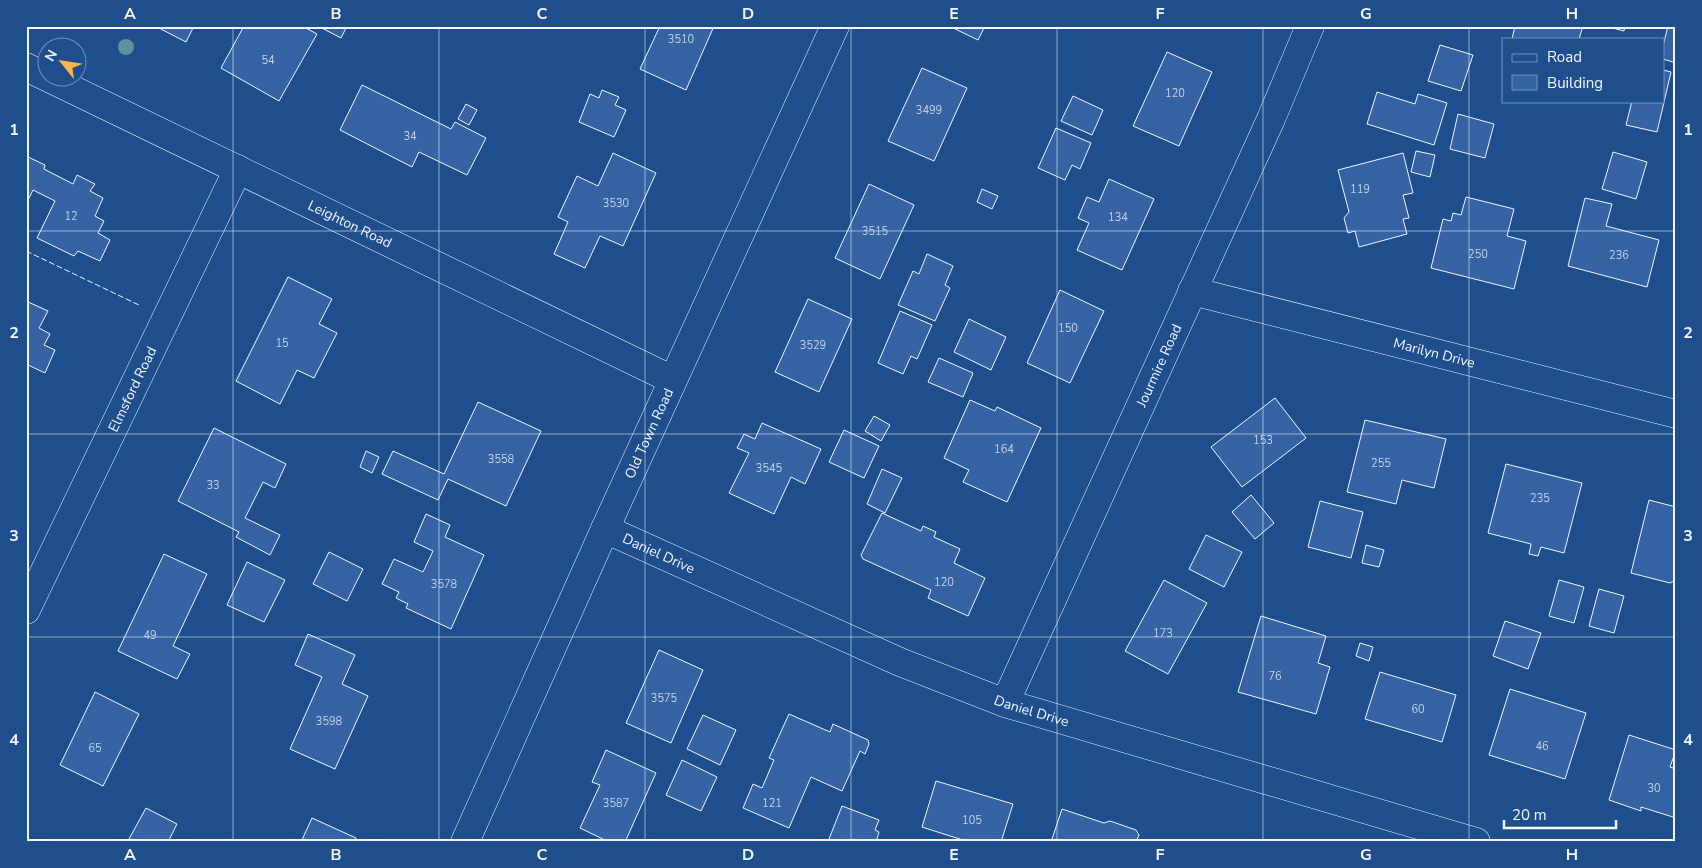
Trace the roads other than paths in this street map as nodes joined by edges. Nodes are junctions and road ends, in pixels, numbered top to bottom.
1 (835, 26) edge
2 (1310, 26) edge
3 (26, 67) edge
4 (238, 169) junction
5 (1192, 291) junction
6 (673, 380) junction
7 (1676, 414) edge
8 (605, 529) junction
9 (26, 610) edge
10 (1005, 703) junction
11 (464, 842) edge
12 (1476, 842) edge

1 - 6 street, Old Town Road
2 - 5 street, Jourmire Road
3 - 4 street, Leighton Road
4 - 6 street, Leighton Road
4 - 9 street, Elmsford Road
5 - 7 street, Marilyn Drive
5 - 10 street, Jourmire Road
6 - 8 street, Old Town Road
8 - 10 street, Daniel Drive
8 - 11 street, Old Town Road
10 - 12 street, Daniel Drive

